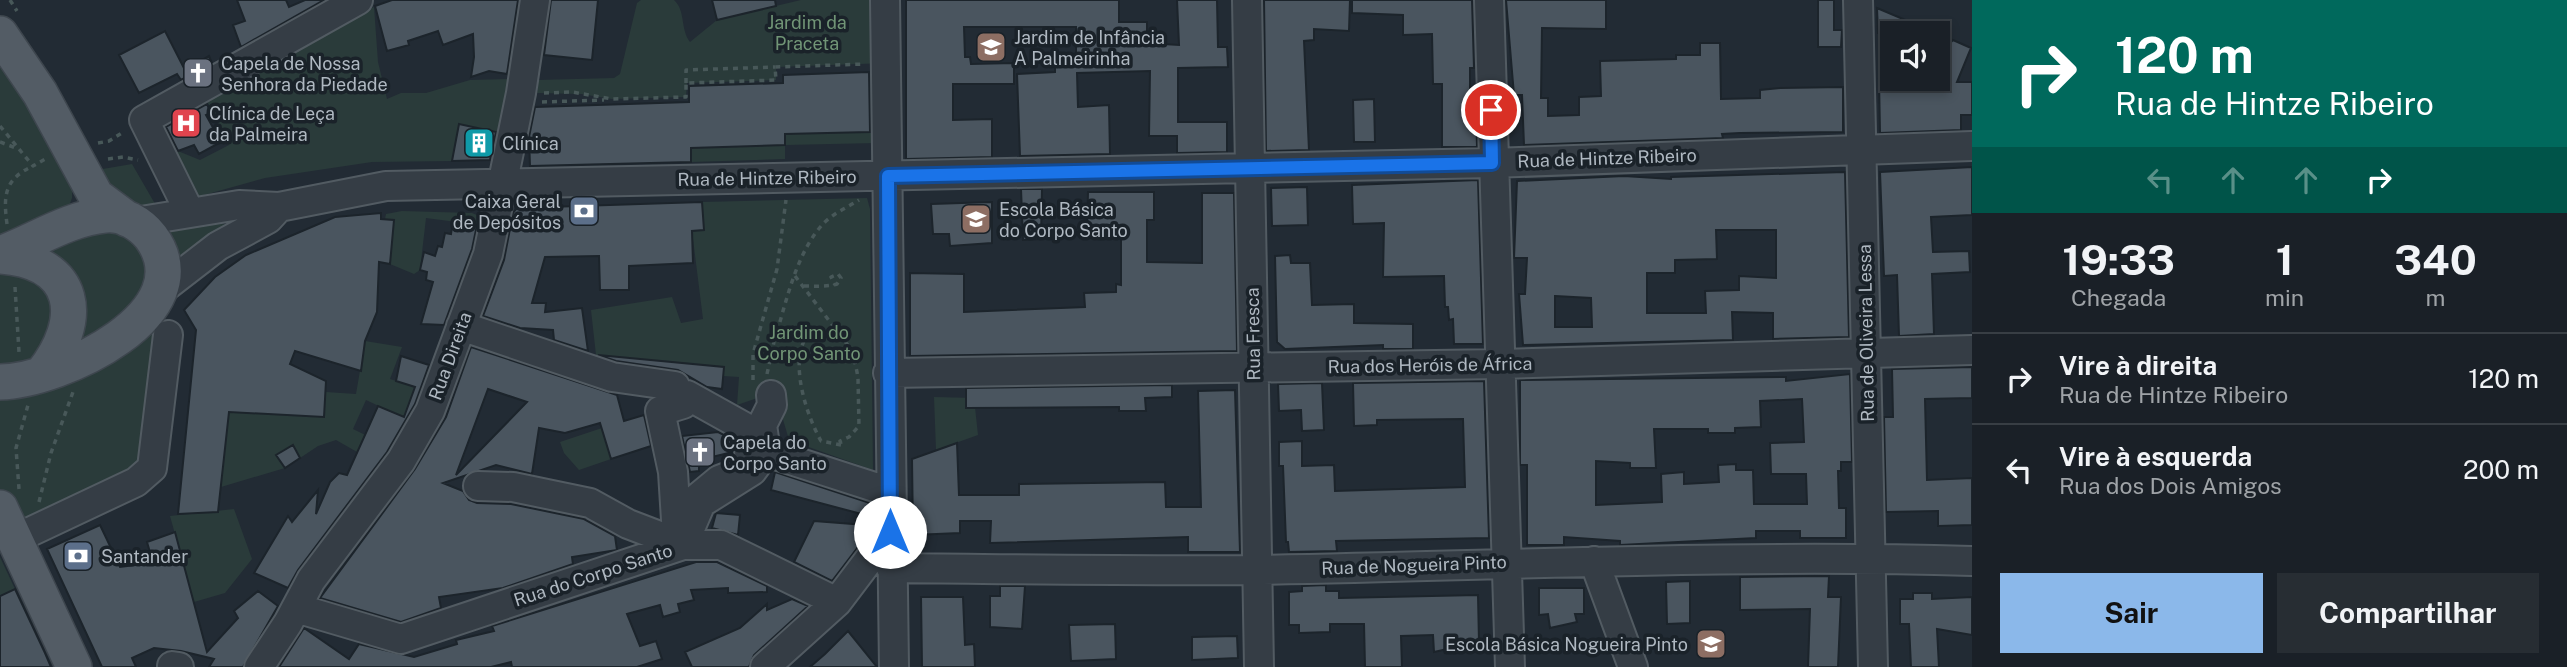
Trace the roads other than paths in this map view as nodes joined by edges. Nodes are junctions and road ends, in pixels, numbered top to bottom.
1 (536, 0) edge
2 (885, 0) edge
3 (1247, 0) edge
4 (1489, 0) edge
5 (1858, 0) edge
6 (350, 2) edge
7 (0, 34) edge
8 (1972, 146) edge
9 (1863, 148) junction
10 (77, 156) junction
11 (1492, 163) junction
12 (1251, 167) junction
13 (888, 176) junction
14 (504, 182) junction
15 (279, 207) junction
16 (191, 213) junction
17 (131, 221) junction
18 (38, 239) junction
19 (0, 255) edge
20 (161, 290) junction
21 (461, 326) junction
22 (168, 335) dead end
23 (1972, 350) edge
24 (1866, 353) junction
25 (1501, 363) junction
26 (1254, 369) junction
27 (888, 373) junction
28 (16, 383) edge
29 (675, 386) dead end
30 (762, 393) road end
31 (660, 411) joint
32 (766, 452) junction
33 (478, 486) dead end
34 (890, 492) junction
35 (0, 508) edge
36 (890, 532) junction
37 (28, 533) junction
38 (683, 545) junction
39 (1872, 558) junction
40 (1508, 561) junction
41 (1594, 561) junction
42 (1972, 561) edge
43 (891, 568) junction
44 (1256, 570) junction
45 (837, 602) junction
46 (296, 608) junction
47 (74, 667) edge
48 (259, 667) edge
49 (765, 667) edge
50 (894, 667) edge
51 (1259, 667) edge
52 (1510, 667) edge
53 (1633, 667) edge
54 (1873, 667) edge

1 - 14 street, Rua Direita
2 - 13 street
3 - 12 street, Rua Fresca
4 - 11 street
5 - 9 street, Rua de Oliveira Lessa
6 - 16 street
7 - 10 main road
8 - 9 street, Rua de Hintze Ribeiro
9 - 11 street, Rua de Hintze Ribeiro
9 - 24 street, Rua de Oliveira Lessa
10 - 17 main road
10 - 18 main road
11 - 12 street, Rua de Hintze Ribeiro
11 - 25 street
12 - 13 street, Rua de Hintze Ribeiro
12 - 26 street, Rua Fresca
13 - 14 street, Rua de Hintze Ribeiro
13 - 27 street
14 - 15 street, Rua de Hintze Ribeiro
14 - 21 street, Rua Direita
15 - 16 street, Rua de Hintze Ribeiro
15 - 20 street, Rua de Hintze Ribeiro
16 - 17 street, Rua de Hintze Ribeiro
17 - 18 main road
17 - 20 main road
18 - 19 main road
19 - 28 main road
20 - 28 main road
21 - 29 street
21 - 46 street, Rua Direita
22 - 37 street
23 - 24 street, Rua dos Heróis de África
24 - 25 street, Rua dos Heróis de África
24 - 39 street, Rua de Oliveira Lessa
25 - 26 street, Rua dos Heróis de África
25 - 40 street
26 - 27 street, Rua dos Heróis de África
26 - 44 street, Rua Fresca
27 - 34 street
30 - 32 street
31 - 31 street
32 - 34 street
32 - 38 street, Rua do Corpo Santo
33 - 38 street
34 - 36 street
35 - 37 main road
36 - 43 street
36 - 45 street
37 - 47 main road
38 - 45 street
38 - 46 street, Rua do Corpo Santo
39 - 41 street, Rua de Nogueira Pinto
39 - 42 street, Rua de Nogueira Pinto
39 - 54 street, Rua de Oliveira Lessa
40 - 41 street, Rua de Nogueira Pinto
40 - 44 street, Rua de Nogueira Pinto
40 - 52 street
41 - 53 street
43 - 44 street, Rua de Nogueira Pinto
43 - 50 street
44 - 51 street, Rua Fresca
45 - 49 street
46 - 48 street, Rua Direita

